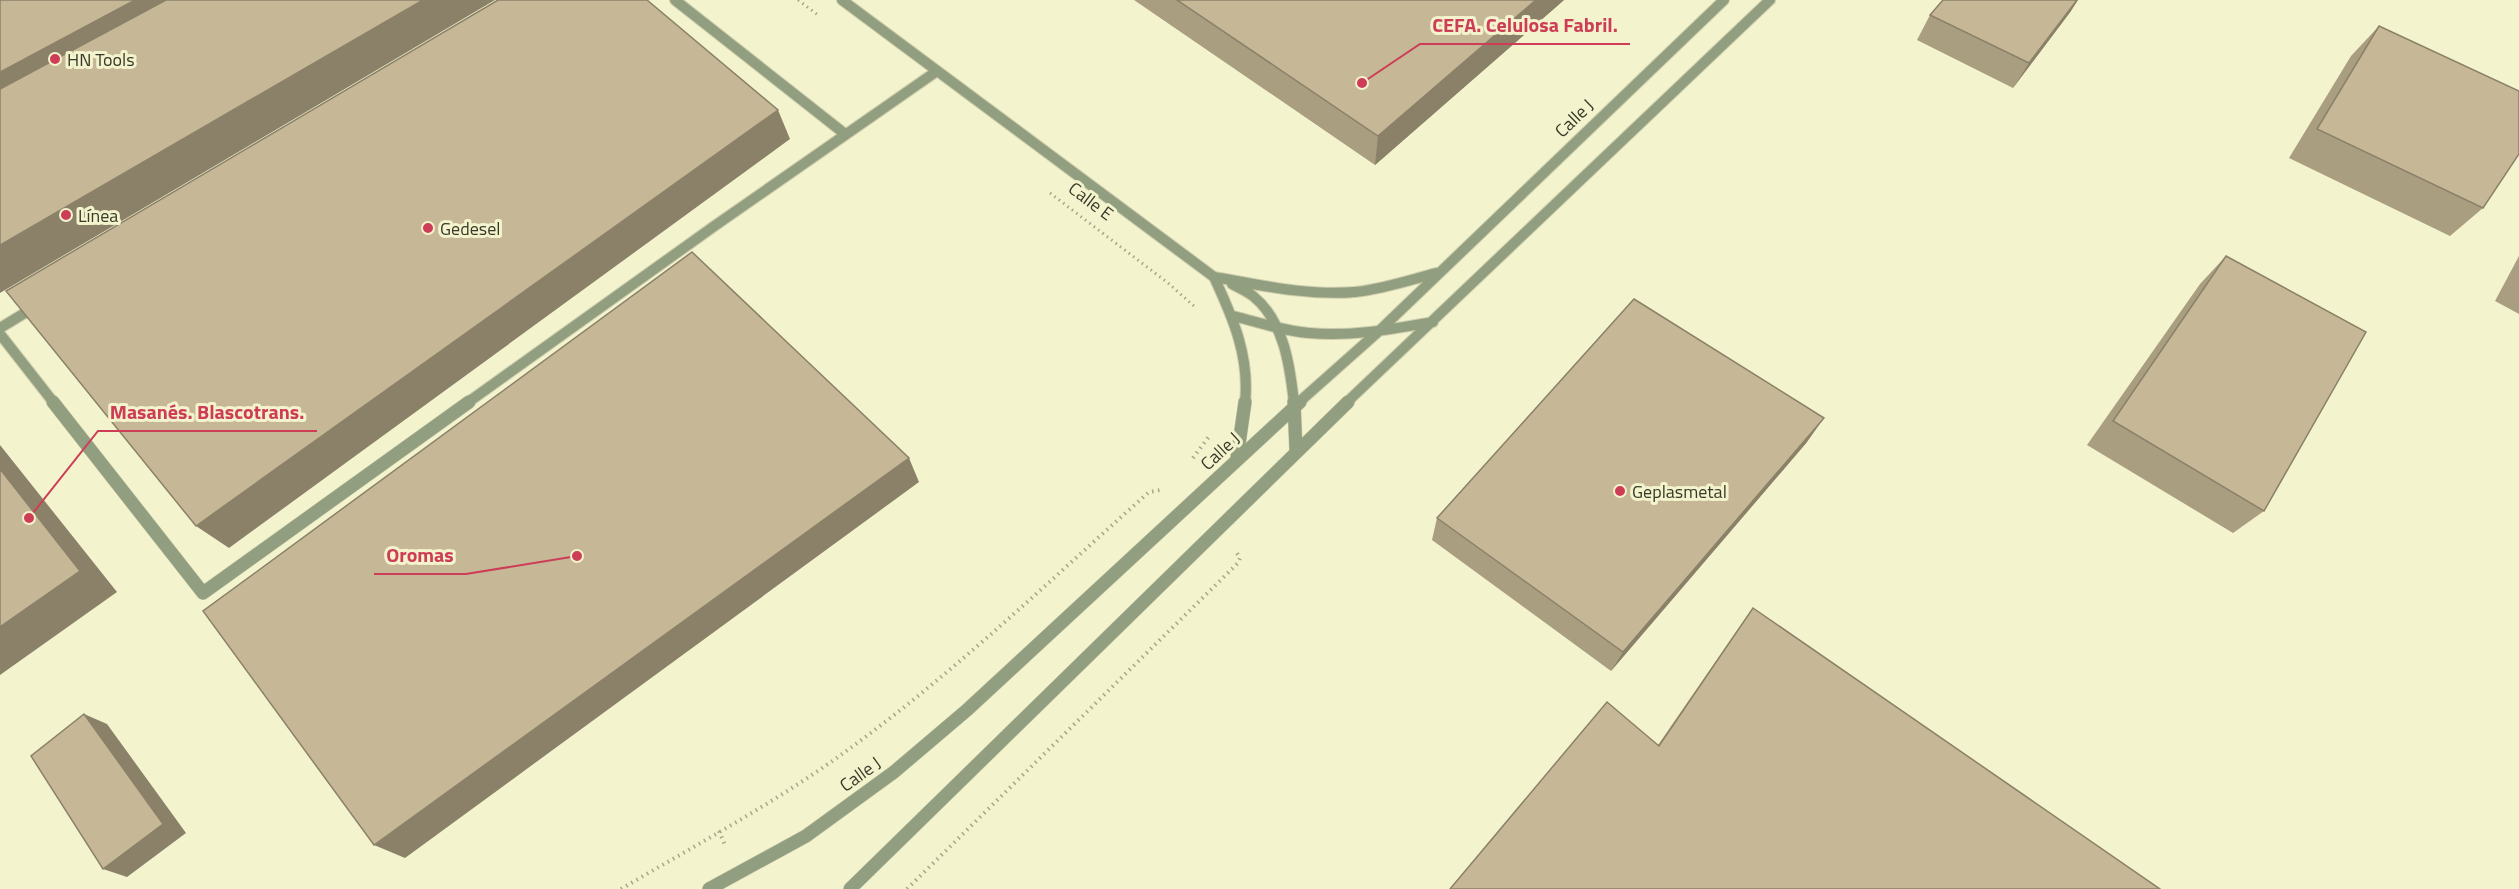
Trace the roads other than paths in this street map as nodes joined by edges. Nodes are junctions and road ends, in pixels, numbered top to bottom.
1 (675, 0) edge
2 (842, 0) edge
3 (1724, 0) edge
4 (1770, 0) edge
5 (937, 71) junction
6 (845, 134) junction
7 (1438, 272) junction
8 (1214, 278) junction
9 (51, 297) edge
10 (1233, 316) junction
11 (1433, 322) junction
12 (1276, 327) junction
13 (0, 328) edge
14 (1379, 331) junction
15 (0, 334) edge
16 (1294, 408) junction
17 (1296, 451) junction
18 (1237, 458) junction
19 (709, 889) edge
20 (850, 889) edge

1 - 6 street
2 - 5 street, Calle E
3 - 7 street, Calle J
4 - 11 street
5 - 6 street
5 - 8 street, Calle E
6 - 15 street
7 - 8 street, Calle E
7 - 14 street, Calle J
8 - 10 street, Calle E
8 - 12 street
9 - 13 street
10 - 12 street
10 - 18 street, Calle E
11 - 14 street
11 - 17 street
12 - 14 street
12 - 16 street
14 - 16 street, Calle J
16 - 17 street
16 - 18 street, Calle J
17 - 20 street
18 - 19 street, Calle J

